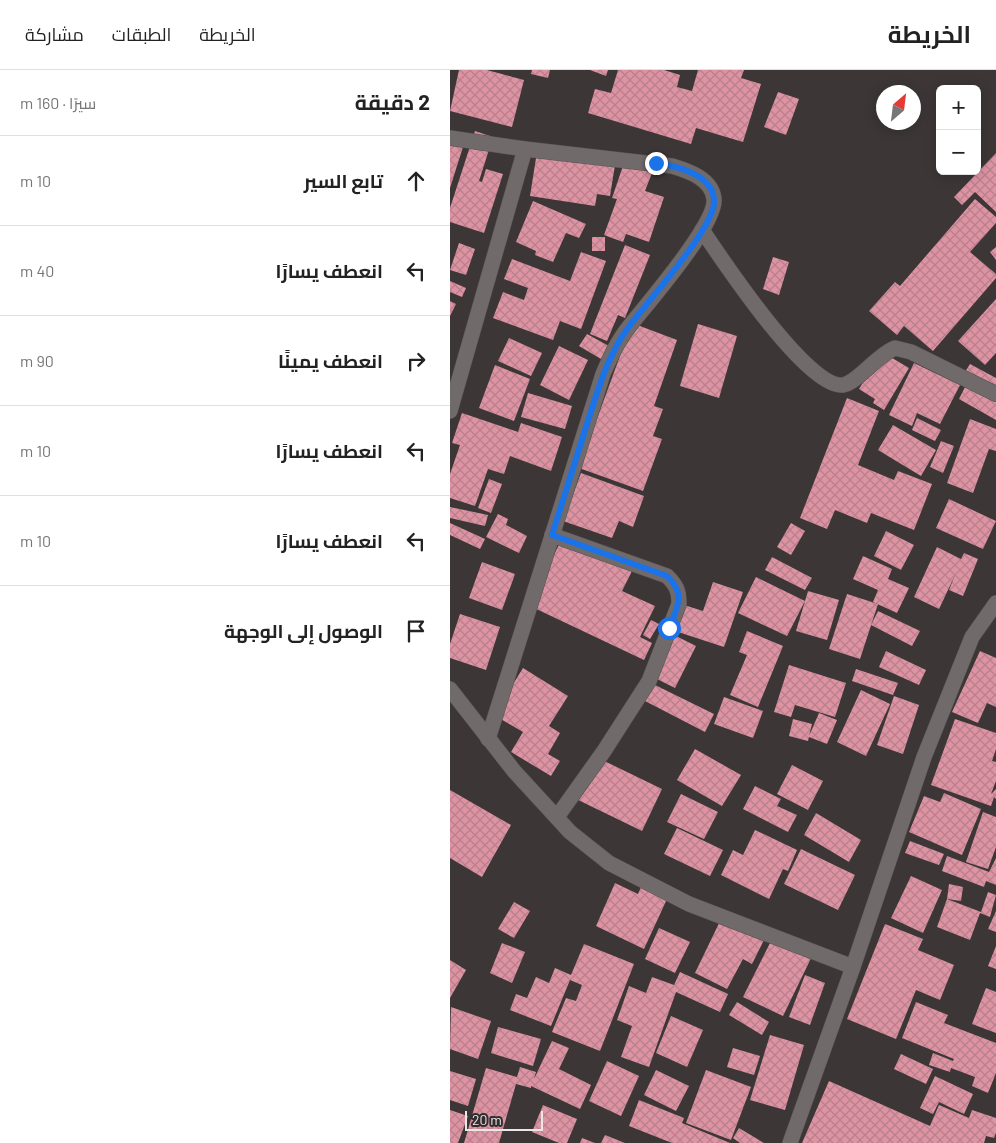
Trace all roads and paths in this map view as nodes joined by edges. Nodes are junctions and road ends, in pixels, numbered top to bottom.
1 (450, 138) edge
2 (524, 149) junction
3 (702, 230) junction
4 (996, 394) edge
5 (450, 411) edge
6 (552, 535) junction
7 (996, 602) edge
8 (450, 689) edge
9 (488, 739) junction
10 (557, 818) junction
11 (853, 967) junction
12 (790, 1143) edge

1 - 2 street
2 - 3 street
2 - 5 street
3 - 4 street
3 - 6 street
6 - 9 street
6 - 10 street
7 - 11 street
8 - 9 street
9 - 10 street
10 - 11 street
11 - 12 street

